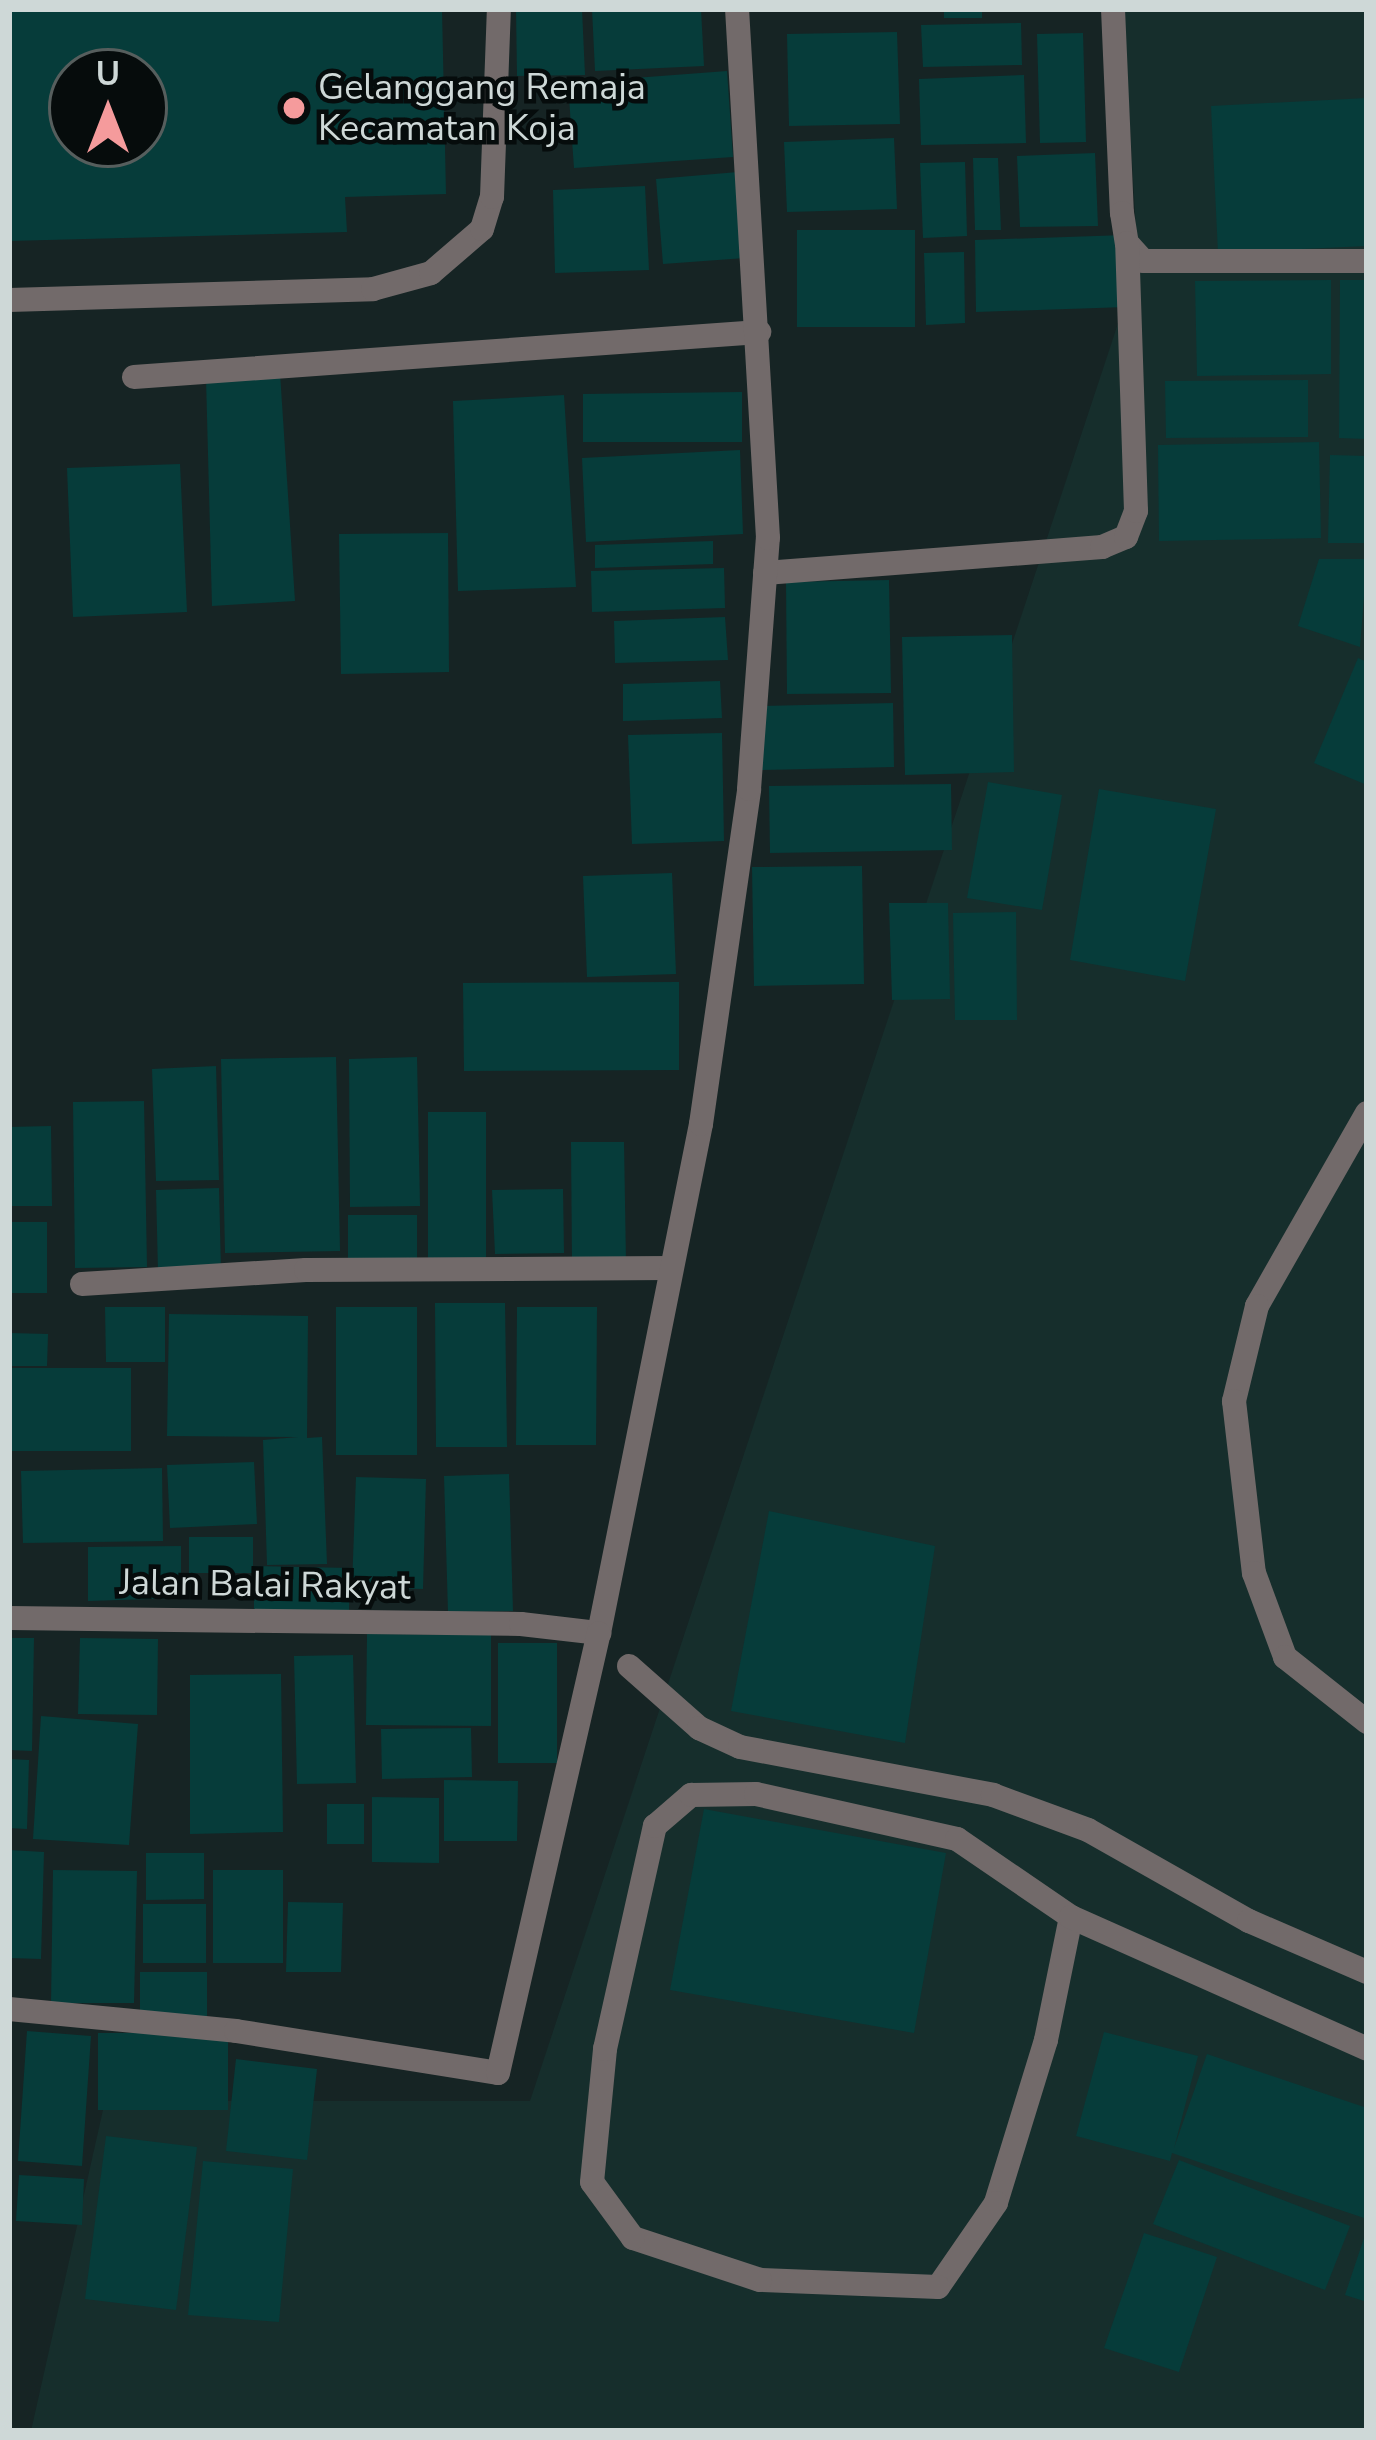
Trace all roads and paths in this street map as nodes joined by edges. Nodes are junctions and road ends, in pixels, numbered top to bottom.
1 (499, 9) edge
2 (737, 9) edge
3 (1113, 9) edge
4 (1135, 252) junction
5 (1367, 261) edge
6 (9, 300) edge
7 (759, 332) junction
8 (134, 377) dead end
9 (765, 573) junction
10 (1367, 1113) edge
11 (670, 1268) junction
12 (82, 1284) dead end
13 (9, 1618) edge
14 (599, 1633) junction
15 (629, 1666) dead end
16 (1367, 1722) edge
17 (1071, 1917) junction
18 (1367, 1972) edge
19 (9, 2009) edge
20 (1367, 2049) edge

1 - 6 street
2 - 7 street
3 - 4 street
4 - 5 street
4 - 9 street
7 - 8 street
7 - 9 street
9 - 11 street
10 - 16 street
11 - 12 street
11 - 14 street
13 - 14 street, Jalan Balai Rakyat
14 - 19 street
15 - 18 street
17 - 17 street
17 - 20 street

